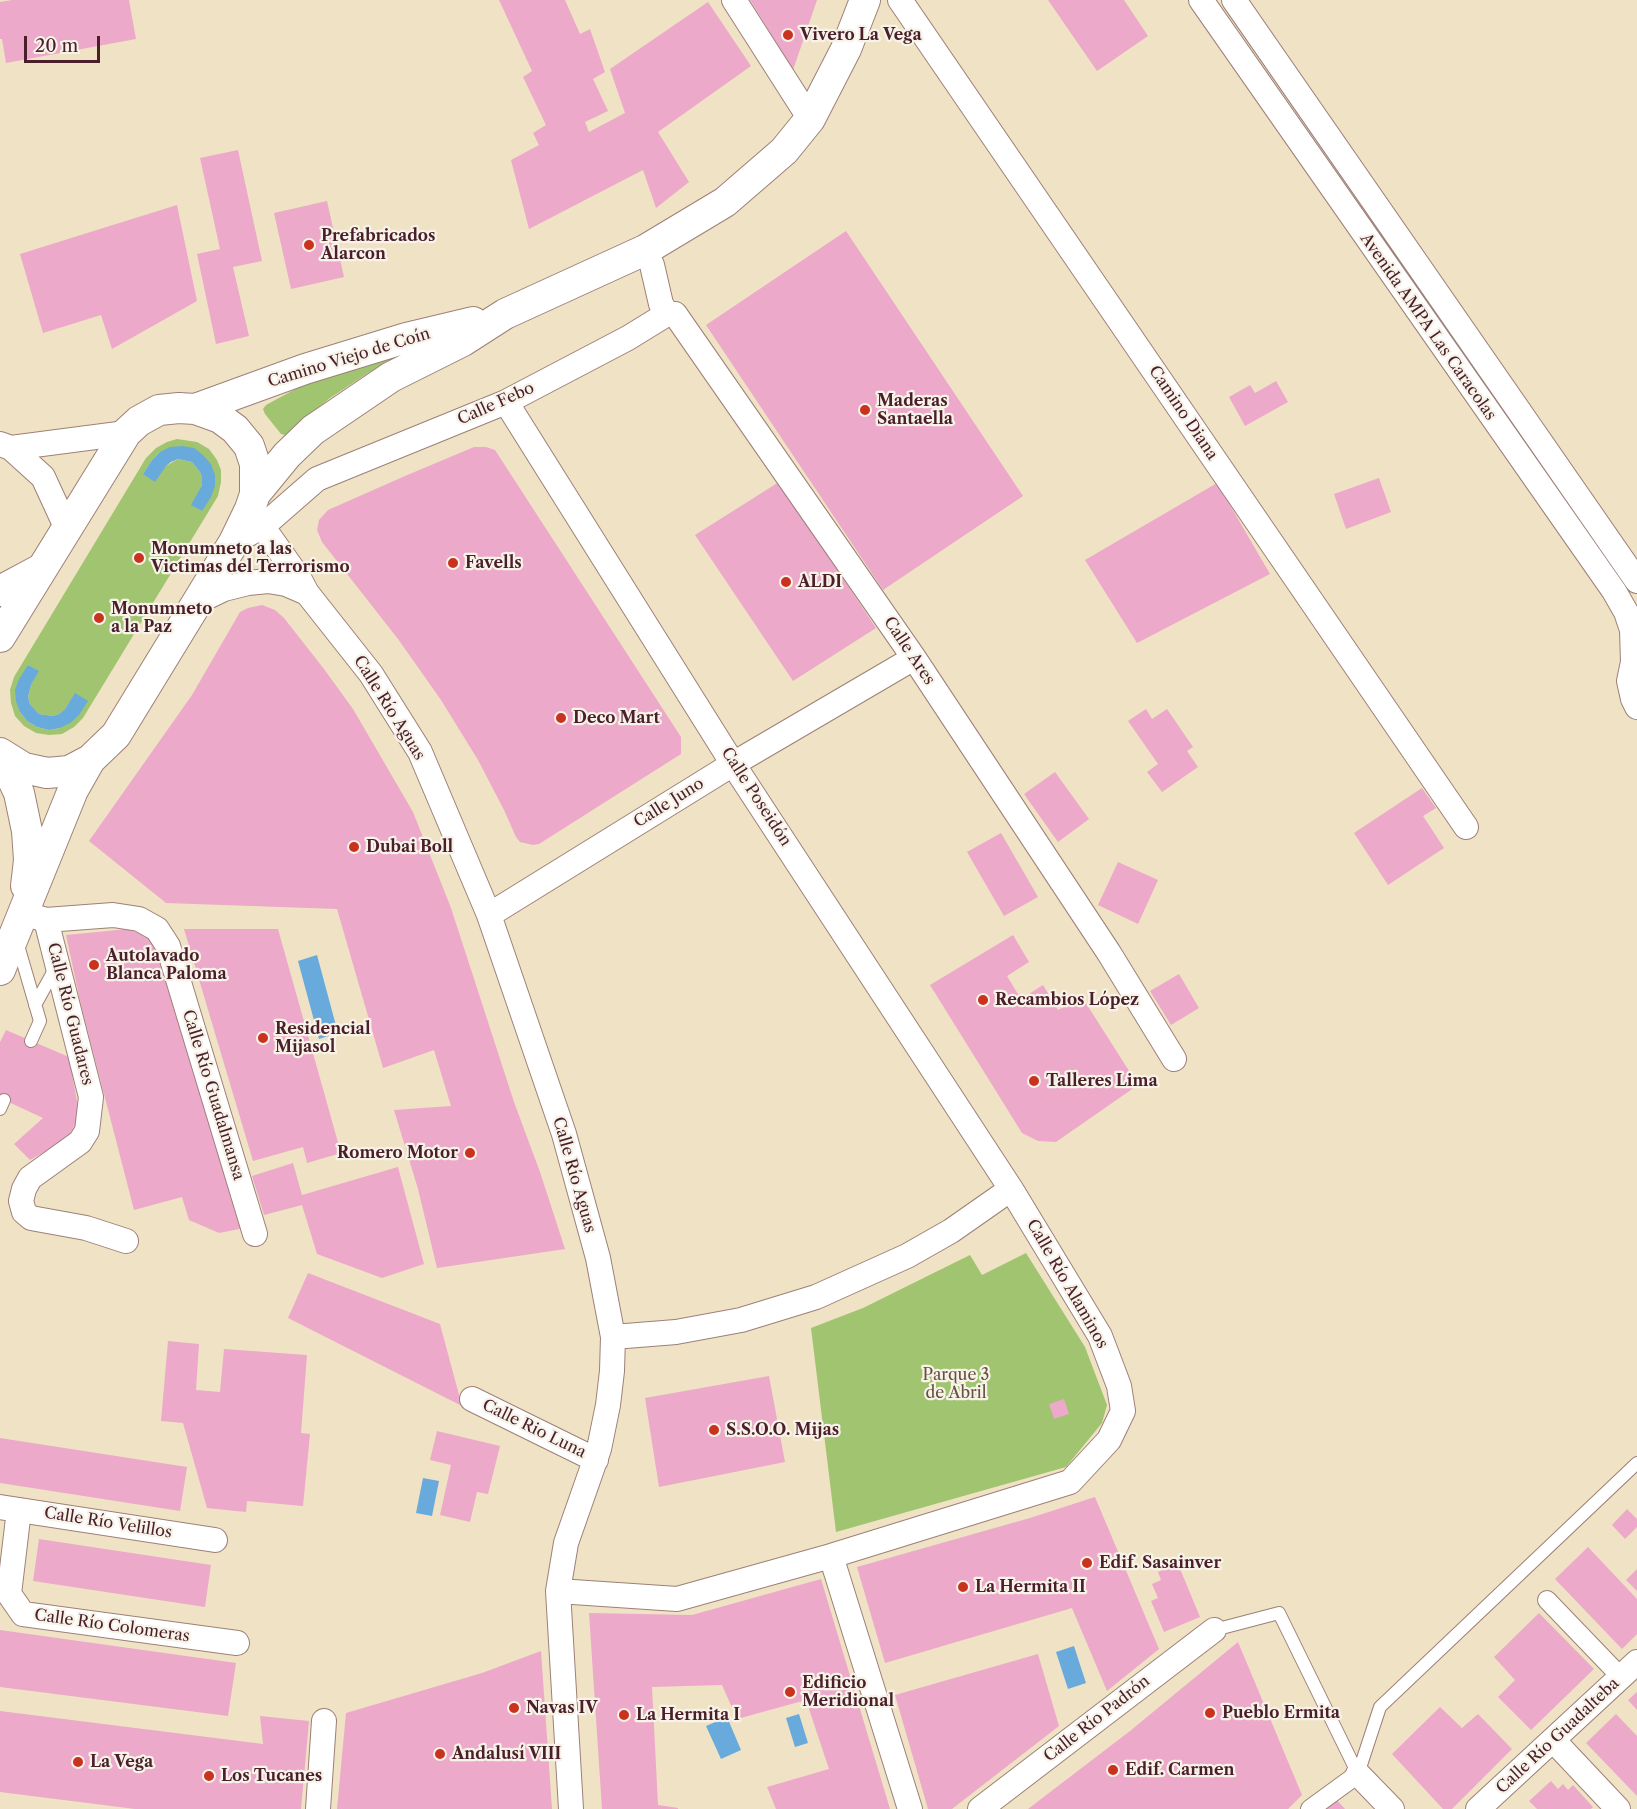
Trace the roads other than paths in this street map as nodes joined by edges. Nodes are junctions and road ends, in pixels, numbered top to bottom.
1 (734, 0) edge
2 (865, 0) edge
3 (900, 0) edge
4 (1200, 0) edge
5 (1234, 0) edge
6 (810, 119) junction
7 (645, 250) junction
8 (505, 314) junction
9 (667, 314) junction
10 (506, 402) junction
11 (195, 409) junction
12 (126, 433) junction
13 (6, 446) edge
14 (317, 479) junction
15 (259, 493) junction
16 (67, 529) junction
17 (44, 567) junction
18 (1637, 581) edge
19 (4, 586) edge
20 (307, 592) junction
21 (197, 602) junction
22 (0, 637) edge
23 (914, 658) junction
24 (1635, 658) edge
25 (1637, 707) edge
26 (0, 753) edge
27 (90, 760) junction
28 (733, 764) junction
29 (1466, 827) dead end
30 (489, 915) junction
31 (28, 923) junction
32 (57, 964) junction
33 (0, 970) edge
34 (35, 1005) junction
35 (31, 1041) dead end
36 (1174, 1059) dead end
37 (1011, 1189) junction
38 (255, 1234) dead end
39 (126, 1241) dead end
40 (613, 1337) junction
41 (472, 1399) dead end
42 (596, 1460) junction
43 (1637, 1463) edge
44 (9, 1508) edge
45 (215, 1540) dead end
46 (831, 1556) junction
47 (558, 1591) junction
48 (1547, 1600) dead end
49 (1214, 1630) joint
50 (237, 1643) dead end
51 (1629, 1670) edge
52 (324, 1721) dead end
53 (1553, 1740) junction
54 (1358, 1774) junction
55 (318, 1809) edge
56 (571, 1809) edge
57 (910, 1809) edge
58 (980, 1809) edge
59 (1310, 1809) edge
60 (1392, 1809) edge
61 (1478, 1809) edge
62 (1618, 1809) edge

1 - 6 street
2 - 6 street, Camino Viejo de Coín
3 - 29 street, Camino Diana
4 - 24 street, Avenida AMPA Las Caracolas
5 - 18 street, Avenida AMPA Las Caracolas
6 - 7 street, Camino Viejo de Coín
7 - 8 street, Camino Viejo de Coín
7 - 9 street, Calle Ares
8 - 11 street, Camino Viejo de Coín
8 - 15 street, Camino Viejo de Coín
9 - 10 street, Calle Febo
9 - 23 street, Calle Ares
10 - 14 street, Calle Febo
10 - 28 street, Calle Poseidón
11 - 12 street
11 - 15 street
12 - 13 street
12 - 16 street
13 - 16 street
14 - 15 street, Calle Febo
14 - 15 street, Calle Febo
15 - 20 street, Calle Río Aguas
15 - 21 street, Camino Viejo de Coín
16 - 17 street
17 - 19 street
17 - 22 street
20 - 21 street
20 - 30 street, Calle Río Aguas
21 - 27 street, Camino Viejo de Coín
23 - 28 street, Calle Juno
23 - 36 street, Calle Ares
24 - 25 street, Avenida AMPA Las Caracolas
26 - 27 street
26 - 31 street
27 - 31 street
28 - 30 street, Calle Juno
28 - 37 street, Calle Poseidón
30 - 40 street, Calle Río Aguas
31 - 32 street, Calle Río Guadares
31 - 33 street
31 - 34 lane
31 - 38 street, Calle Río Guadalmansa
32 - 34 lane
32 - 39 street, Calle Río Guadares
34 - 35 lane
37 - 40 street
37 - 46 street, Calle Río Alaminos
40 - 42 street, Calle Río Aguas
41 - 42 street, Calle Rio Luna
42 - 47 street, Calle Río Aguas
43 - 54 lane
44 - 45 street, Calle Río Velillos
44 - 50 street, Calle Río Colomeras
46 - 47 street, Calle Río Alaminos
46 - 57 street
47 - 56 street, Calle Río Aguas
48 - 51 street
49 - 54 lane
49 - 58 street, Calle Río Padrón
51 - 53 street, Calle Río Guadalteba
52 - 55 street
53 - 61 street, Calle Río Guadalteba
53 - 62 street
54 - 59 street
54 - 60 street

